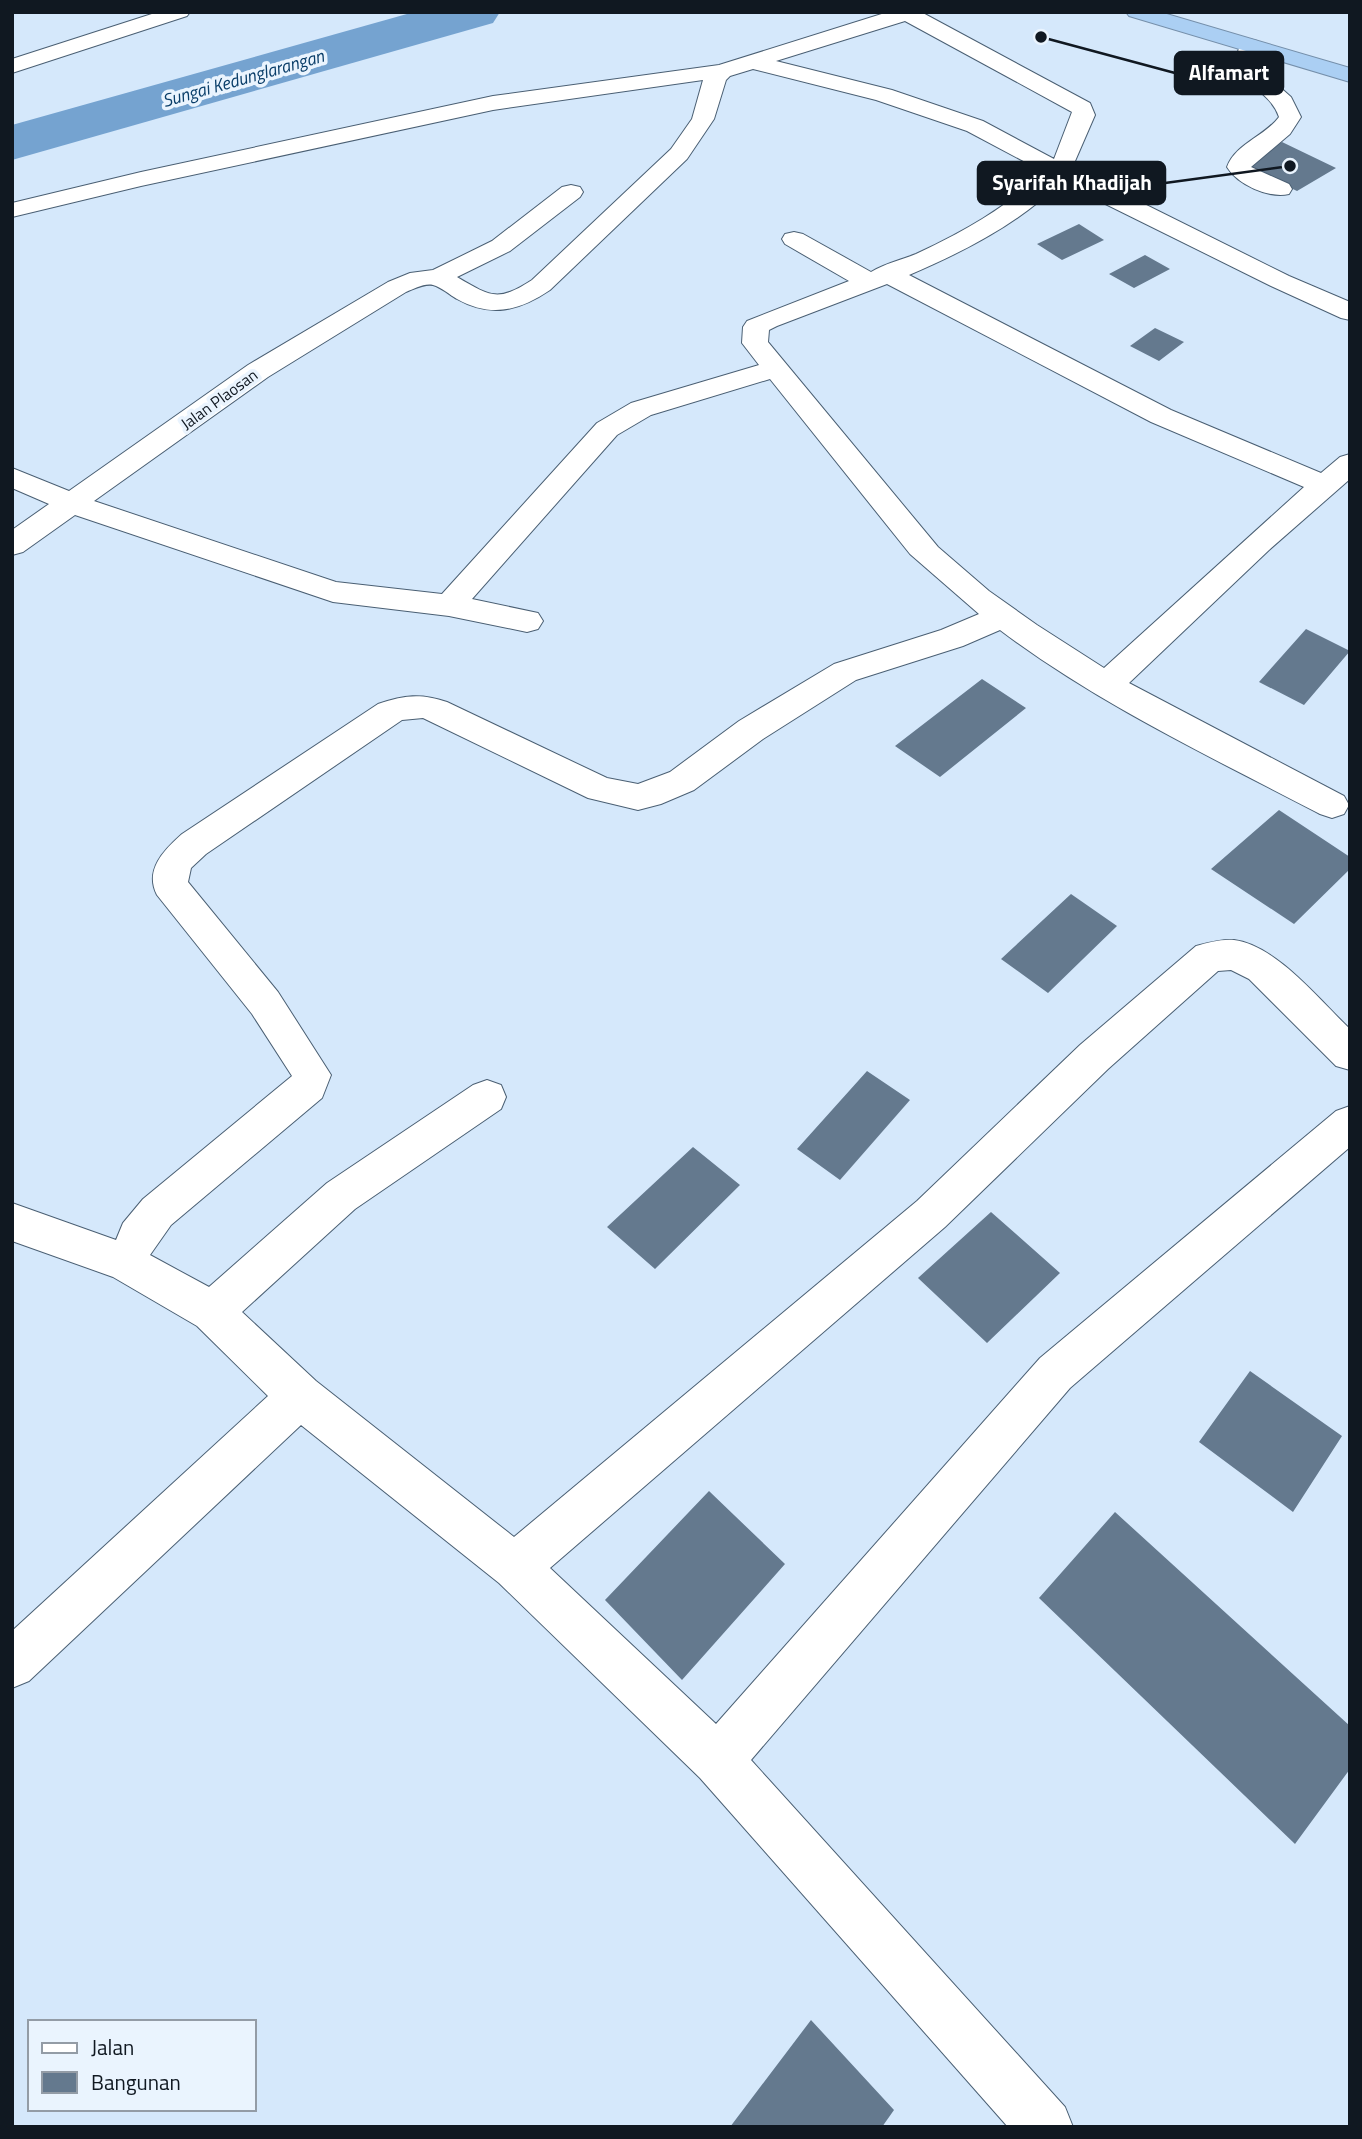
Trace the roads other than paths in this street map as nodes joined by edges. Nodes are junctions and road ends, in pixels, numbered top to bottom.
1 (180, 12) edge
2 (1136, 12) edge
3 (1185, 12) edge
4 (909, 13) edge
5 (1249, 46) junction
6 (1350, 61) edge
7 (753, 62) junction
8 (12, 66) edge
9 (722, 71) junction
10 (1350, 75) edge
11 (1059, 171) junction
12 (1280, 189) dead end
13 (571, 192) dead end
14 (12, 211) edge
15 (794, 239) dead end
16 (439, 276) junction
17 (877, 277) junction
18 (1350, 312) edge
19 (776, 369) junction
20 (1350, 463) edge
21 (12, 477) edge
22 (1325, 485) junction
23 (74, 504) junction
24 (12, 545) edge
25 (449, 605) junction
26 (1004, 616) junction
27 (527, 621) dead end
28 (1107, 684) junction
29 (1332, 805) dead end
30 (1350, 1054) edge
31 (487, 1097) dead end
32 (1350, 1123) edge
33 (12, 1222) edge
34 (126, 1263) junction
35 (212, 1312) junction
36 (300, 1396) junction
37 (515, 1567) junction
38 (12, 1664) edge
39 (718, 1760) junction
40 (1045, 2127) edge

1 - 8 street
2 - 5 highway
3 - 6 highway
4 - 7 street
4 - 11 street
5 - 10 highway
5 - 12 street
7 - 9 street
7 - 11 street
9 - 14 street
9 - 16 street
11 - 17 street
11 - 18 street
13 - 16 street, Jalan Plaosan
15 - 17 street
16 - 23 street, Jalan Plaosan
17 - 19 street
17 - 22 street
19 - 25 street
19 - 26 street
20 - 22 street
21 - 23 street
22 - 28 street
23 - 24 street, Jalan Plaosan
23 - 25 street
25 - 27 street
26 - 28 street
26 - 34 street
28 - 29 street
30 - 37 street
31 - 35 street
32 - 39 street
33 - 34 street
34 - 35 street
35 - 36 street
36 - 37 street
36 - 38 street
37 - 39 street
39 - 40 street

